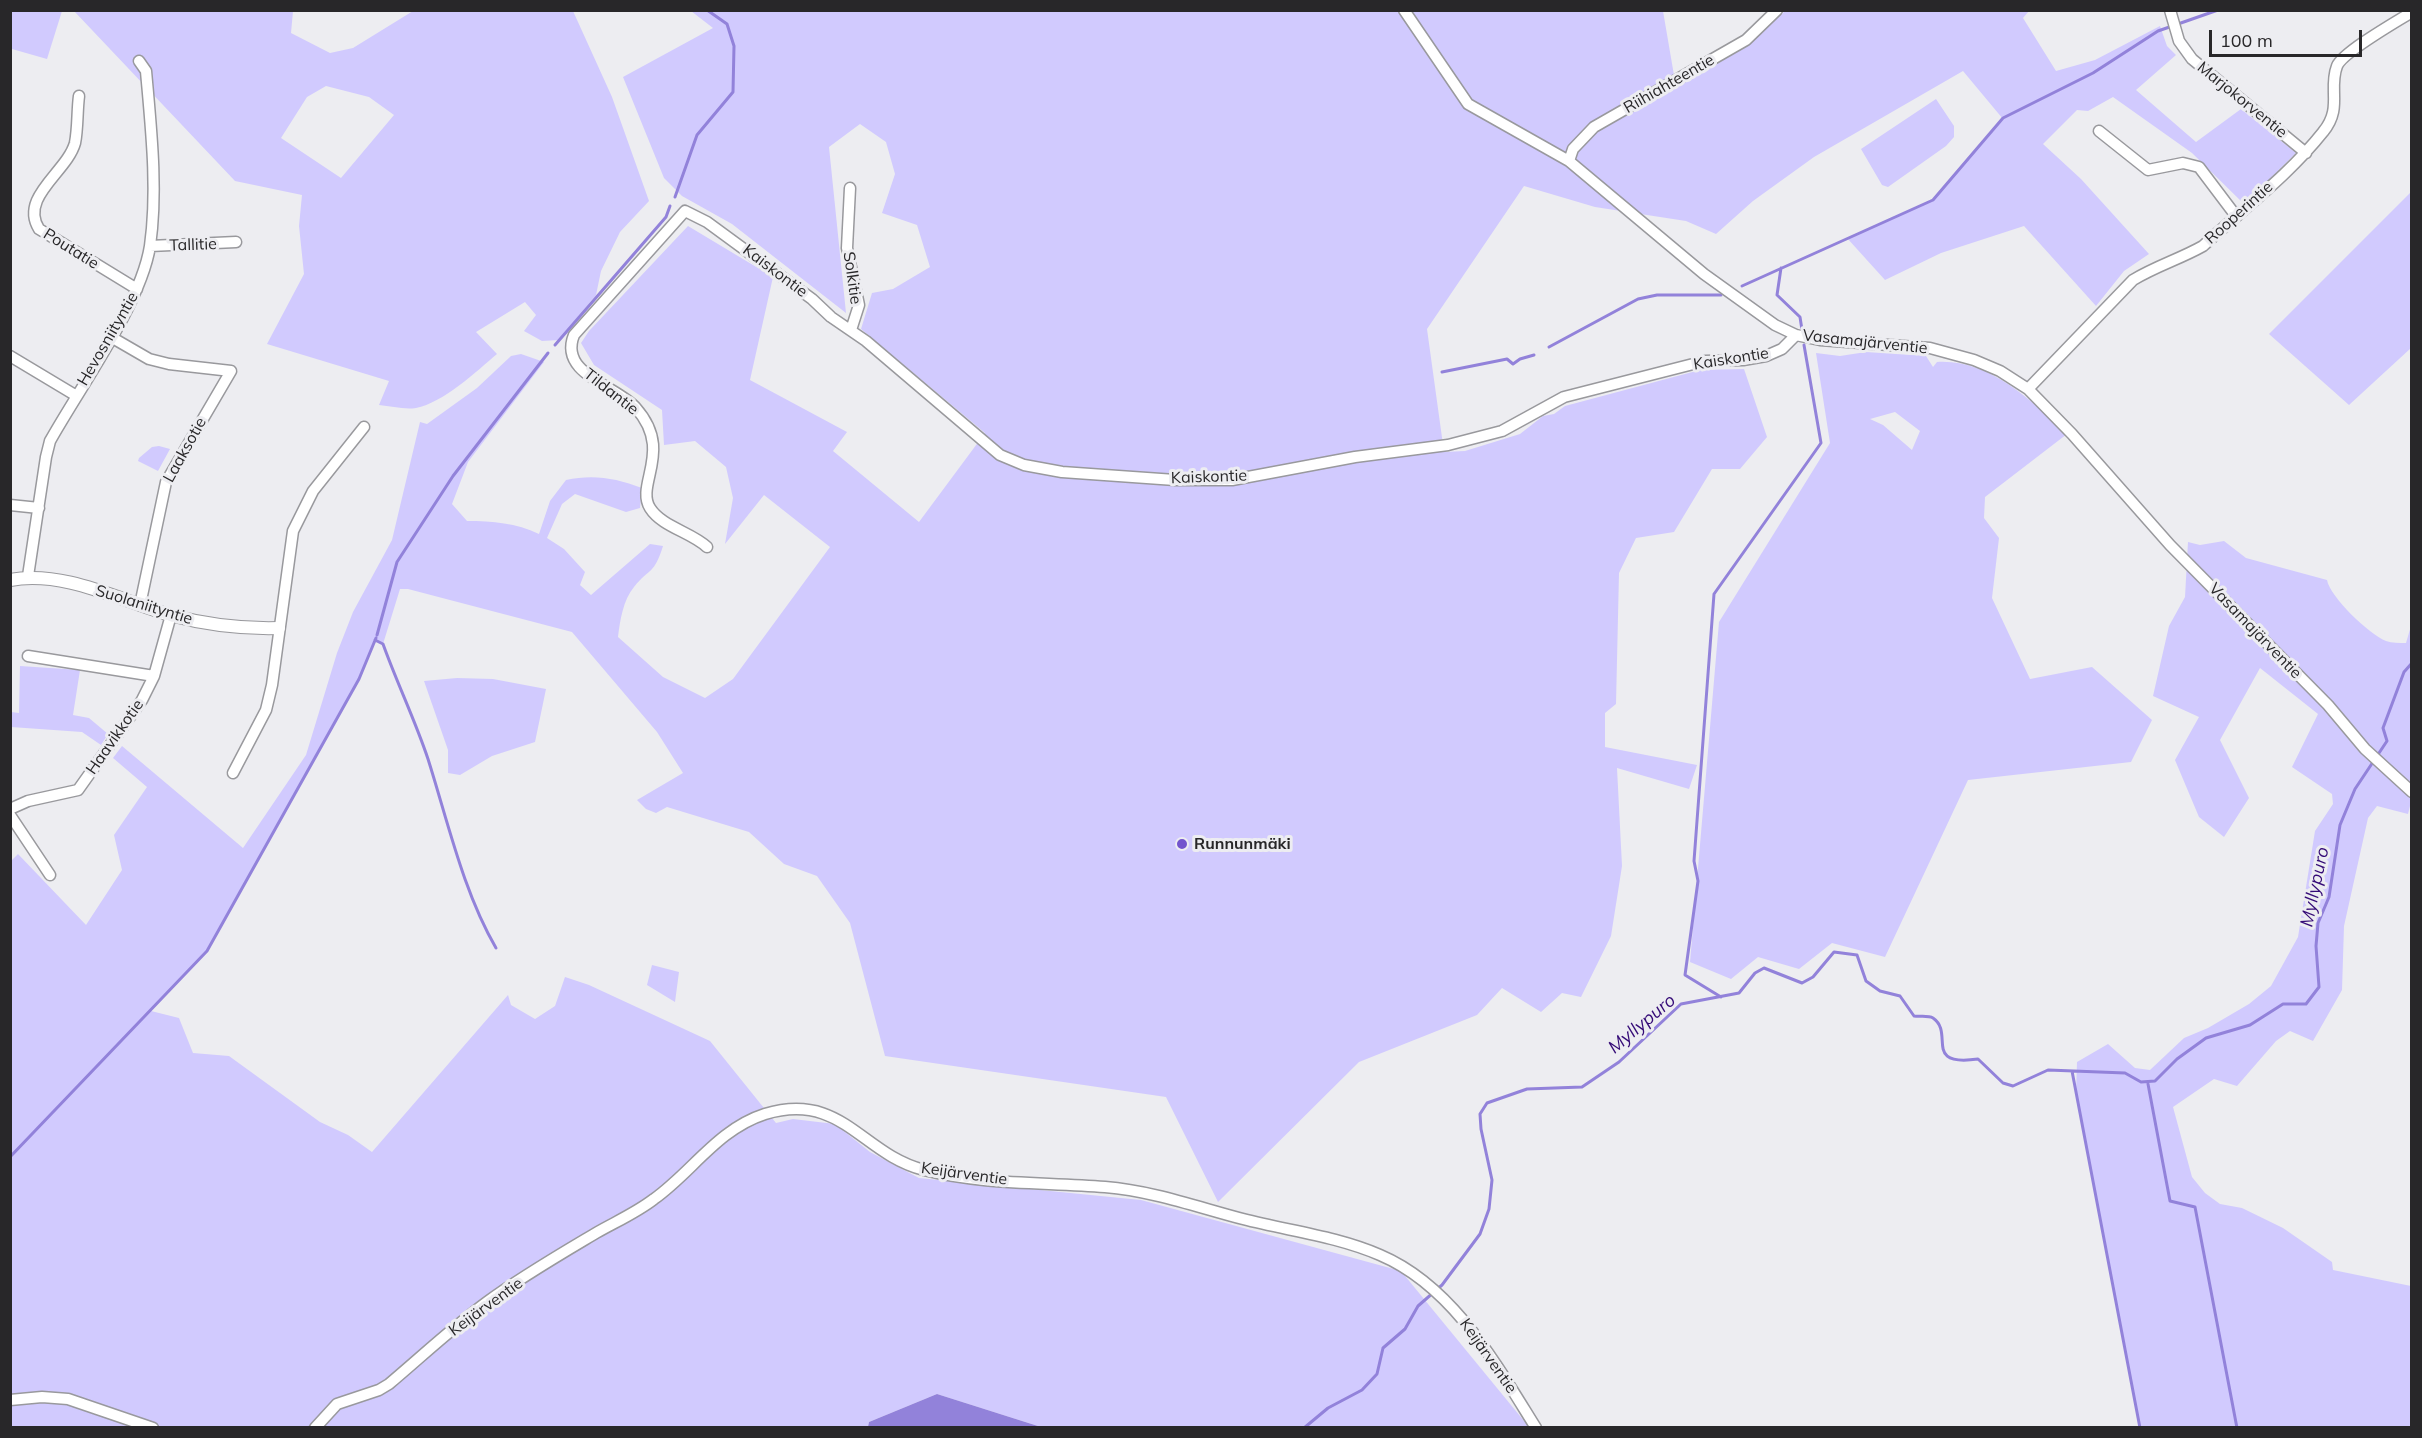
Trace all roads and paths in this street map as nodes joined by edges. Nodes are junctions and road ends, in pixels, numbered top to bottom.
1 (1404, 10) edge
2 (1777, 10) edge
3 (2412, 12) edge
4 (2173, 21) edge
5 (139, 60) dead end
6 (79, 96) dead end
7 (2099, 131) dead end
8 (2306, 153) junction
9 (1569, 161) junction
10 (850, 188) dead end
11 (685, 211) joint
12 (2236, 216) junction
13 (236, 242) dead end
14 (150, 246) junction
15 (136, 289) junction
16 (851, 330) junction
17 (1796, 335) junction
18 (111, 338) junction
19 (10, 356) edge
20 (2028, 389) junction
21 (75, 395) junction
22 (364, 428) dead end
23 (10, 505) edge
24 (39, 508) junction
25 (707, 548) dead end
26 (28, 576) junction
27 (10, 580) edge
28 (140, 605) junction
29 (171, 615) junction
30 (279, 628) junction
31 (28, 656) dead end
32 (154, 676) junction
33 (233, 773) dead end
34 (2412, 792) edge
35 (10, 809) edge
36 (10, 815) edge
37 (50, 875) dead end
38 (10, 1400) edge
39 (153, 1428) edge
40 (315, 1428) edge
41 (1536, 1428) edge

1 - 9 street, Vasamajärventie
2 - 9 street, Riihiahteentie
3 - 8 street, Rooperintie
4 - 8 street, Marjokorventie
5 - 14 street, Hevosniityntie
6 - 15 street, Poutatie
7 - 12 street
8 - 12 street, Rooperintie
9 - 17 street, Vasamajärventie
10 - 16 street, Solkitie
11 - 16 street, Kaiskontie
11 - 25 street, Tildantie
12 - 20 street, Rooperintie
13 - 14 street, Tallitie
14 - 15 street, Hevosniityntie
15 - 18 street, Hevosniityntie
16 - 17 street, Kaiskontie
17 - 20 street, Vasamajärventie
18 - 21 street, Hevosniityntie
18 - 28 street, Laaksotie
19 - 21 street
20 - 34 street, Vasamajärventie
21 - 24 street, Hevosniityntie
22 - 30 street
23 - 24 street
24 - 26 street, Hevosniityntie
26 - 27 street, Suolaniityntie
26 - 28 street, Suolaniityntie
28 - 29 street, Suolaniityntie
29 - 30 street, Suolaniityntie
29 - 32 street, Haavikkotie
30 - 33 street
31 - 32 street
32 - 35 street, Haavikkotie
36 - 37 street
38 - 39 street
40 - 41 street, Keijärventie

